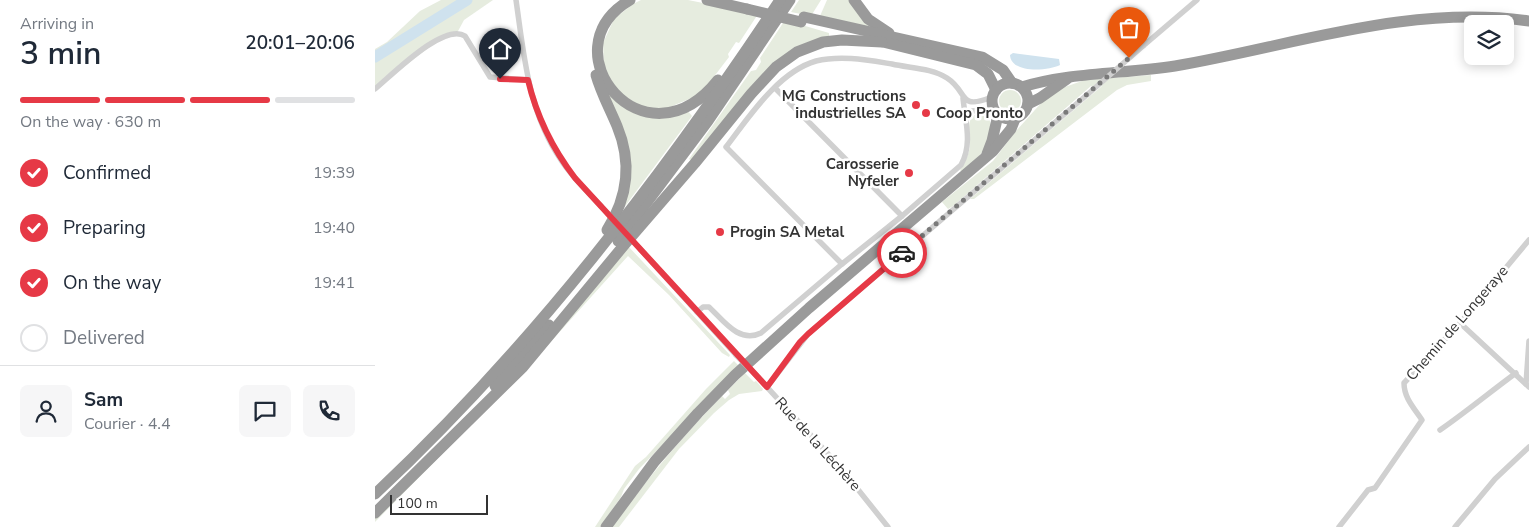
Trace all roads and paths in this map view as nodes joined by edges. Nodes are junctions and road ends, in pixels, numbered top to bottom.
1 (516, 0) edge
2 (619, 0) edge
3 (631, 0) edge
4 (707, 0) edge
5 (731, 0) edge
6 (774, 0) edge
7 (780, 0) edge
8 (790, 0) edge
9 (854, 0) edge
10 (1197, 0) edge
11 (749, 7) junction
12 (802, 19) junction
13 (1529, 21) edge
14 (905, 39) junction
15 (882, 42) junction
16 (1072, 76) junction
17 (528, 80) junction
18 (1017, 85) junction
19 (775, 88) junction
20 (375, 89) edge
21 (994, 93) junction
22 (963, 98) junction
23 (1028, 104) junction
24 (995, 112) junction
25 (967, 116) junction
26 (1015, 119) junction
27 (984, 158) junction
28 (902, 216) junction
29 (1529, 240) edge
30 (842, 264) junction
31 (582, 271) junction
32 (697, 312) junction
33 (1460, 323) junction
34 (1529, 340) edge
35 (1516, 373) junction
36 (1528, 385) edge
37 (767, 387) junction
38 (1440, 430) dead end
39 (1529, 447) edge
40 (375, 494) edge
41 (375, 505) edge
42 (375, 513) edge
43 (606, 527) edge
44 (888, 527) edge
45 (1339, 527) edge
46 (1455, 527) edge

1 - 17 street, Rue de la Léchère
2 - 31 highway
3 - 6 highway
4 - 11 highway
5 - 11 highway
7 - 31 highway
8 - 41 highway
9 - 14 highway
10 - 37 street, bridge
11 - 12 highway, bridge
12 - 14 highway
12 - 15 highway
13 - 16 highway
14 - 18 highway
15 - 21 highway
15 - 42 highway
16 - 18 highway
16 - 23 highway
17 - 20 street
17 - 32 street, Rue de la Léchère, bridge
18 - 21 highway
18 - 23 highway
19 - 22 street
19 - 28 street
19 - 30 street
21 - 22 street
21 - 24 highway
22 - 25 street
23 - 26 highway
24 - 25 street
24 - 26 highway
24 - 27 highway
25 - 28 street
26 - 27 highway
27 - 43 highway
28 - 30 street
29 - 33 street, Chemin de Longeraye
30 - 32 street
31 - 40 highway
32 - 37 street, Rue de la Léchère, bridge
33 - 35 street
33 - 45 street, Chemin de Longeraye
34 - 36 street
35 - 36 street
35 - 38 street
37 - 44 street, Rue de la Léchère
39 - 46 street

